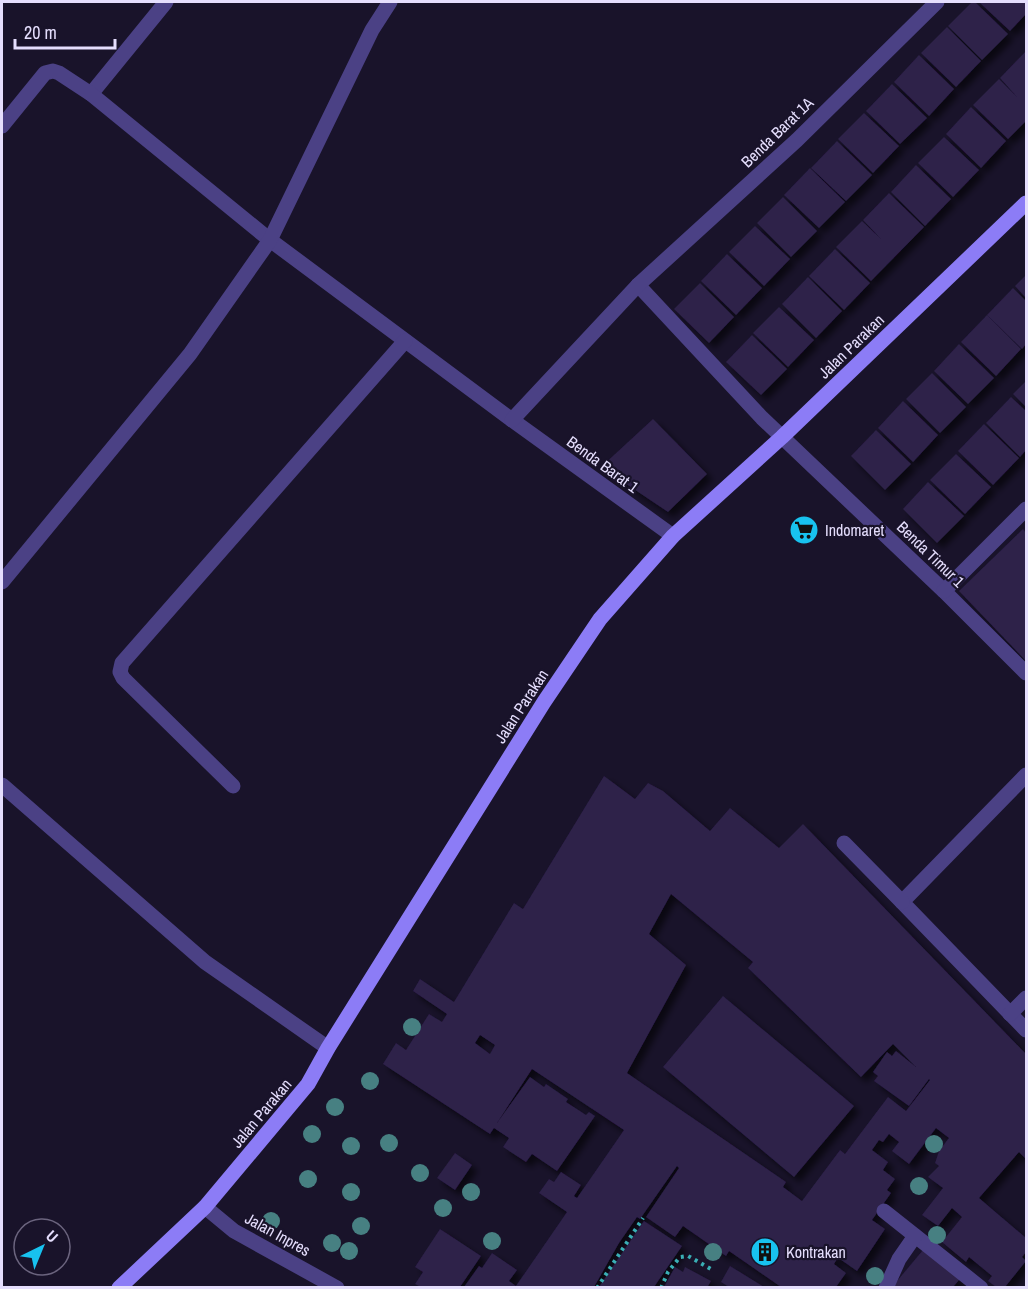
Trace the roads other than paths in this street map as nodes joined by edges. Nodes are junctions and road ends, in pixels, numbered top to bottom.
1 (166, 2) edge
2 (390, 2) edge
3 (937, 2) edge
4 (91, 94) junction
5 (2, 126) edge
6 (1026, 203) edge
7 (270, 240) junction
8 (638, 285) junction
9 (405, 341) junction
10 (513, 420) junction
11 (782, 437) junction
12 (1026, 509) edge
13 (673, 536) junction
14 (2, 582) edge
15 (945, 591) junction
16 (1026, 673) edge
17 (1026, 776) edge
18 (2, 786) edge
19 (233, 786) dead end
20 (844, 843) dead end
21 (902, 902) junction
22 (1026, 998) edge
23 (1010, 1014) junction
24 (1026, 1030) edge
25 (328, 1048) junction
26 (205, 1207) junction
27 (884, 1211) dead end
28 (915, 1236) junction
29 (118, 1287) edge
30 (337, 1287) edge
31 (886, 1287) edge
32 (981, 1287) edge

1 - 4 street
2 - 7 street
3 - 8 street, Benda Barat 1A
4 - 5 street, Benda Barat 1
4 - 7 street, Benda Barat 1
6 - 11 street, Jalan Parakan
7 - 9 street, Benda Barat 1
7 - 14 street
8 - 10 street, Benda Barat 1A
8 - 11 street
9 - 10 street, Benda Barat 1
9 - 19 street
10 - 13 street, Benda Barat 1
11 - 13 street, Jalan Parakan
11 - 15 street, Benda Timur 1
12 - 15 street
13 - 25 street, Jalan Parakan
15 - 16 street, Benda Timur 1
17 - 21 street
18 - 25 street
20 - 21 street
21 - 23 street
22 - 23 street
23 - 24 street
25 - 26 street, Jalan Parakan
26 - 29 street, Jalan Parakan
26 - 30 street, Jalan Inpres
27 - 28 street
28 - 31 street
28 - 32 street

